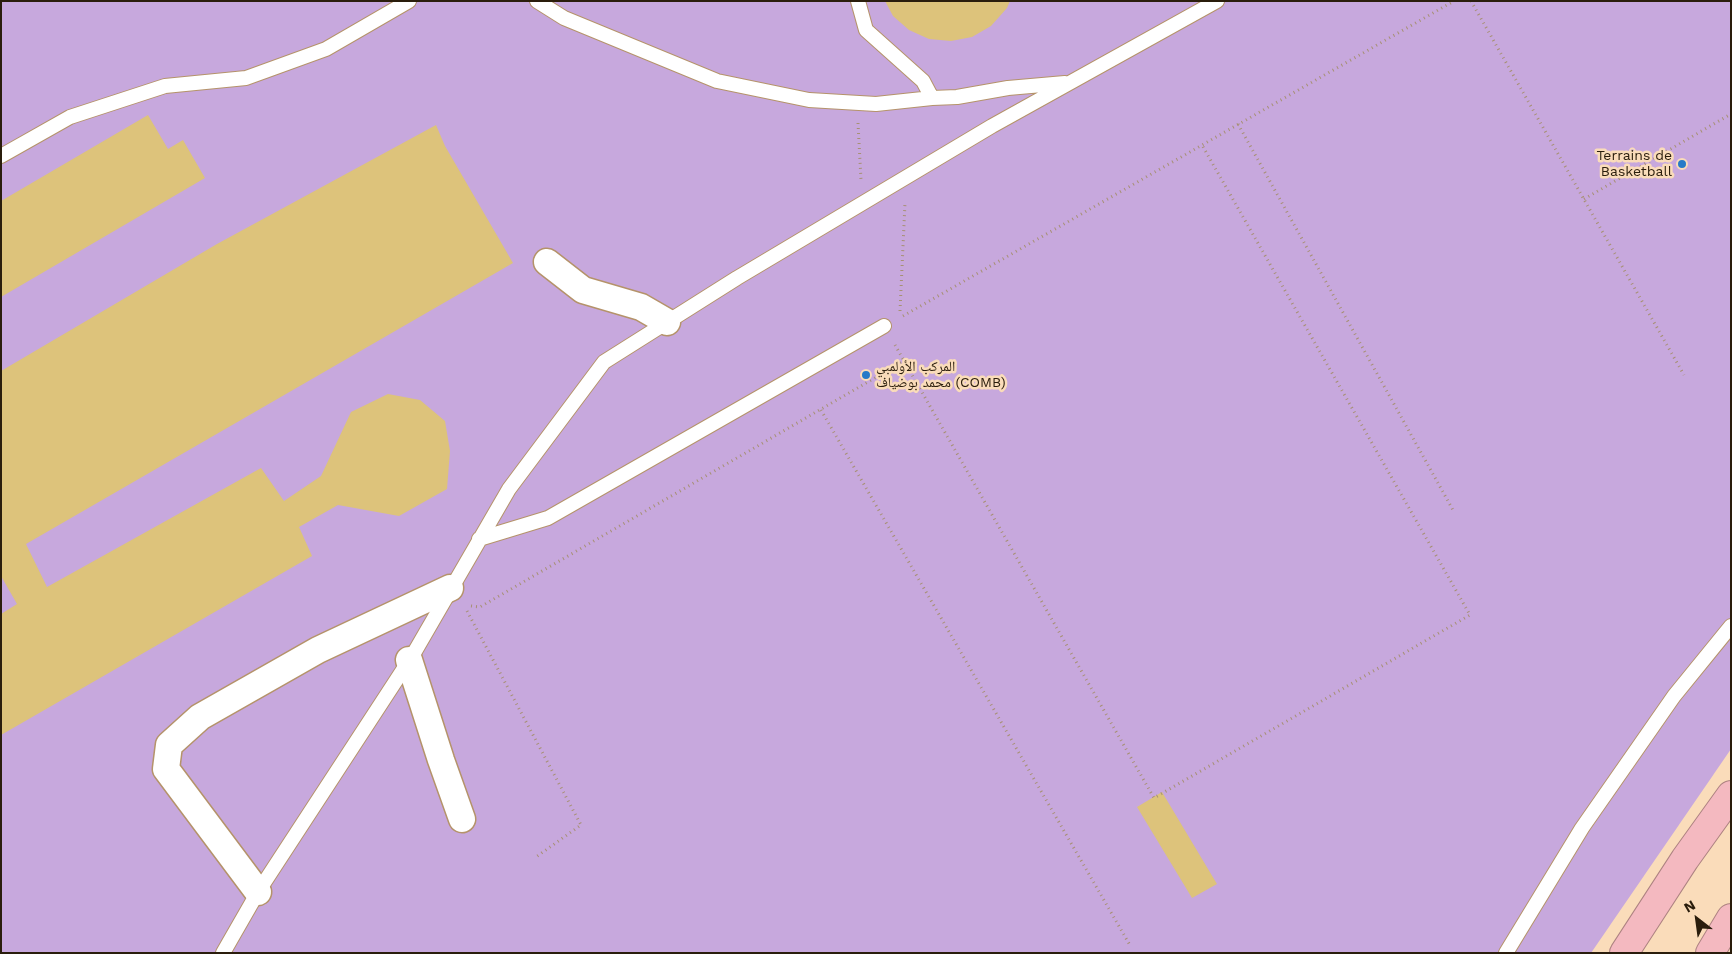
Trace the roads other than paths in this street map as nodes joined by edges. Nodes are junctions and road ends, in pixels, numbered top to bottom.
1 (409, 1) edge
2 (538, 1) edge
3 (858, 1) edge
4 (1217, 1) edge
5 (1071, 82) junction
6 (932, 98) junction
7 (1, 156) edge
8 (548, 262) dead end
9 (667, 322) junction
10 (884, 326) road end
11 (479, 539) junction
12 (450, 588) junction
13 (1731, 626) edge
14 (409, 660) junction
15 (1731, 795) edge
16 (462, 819) dead end
17 (258, 892) junction
18 (1731, 918) edge
19 (223, 953) edge
20 (1506, 953) edge
21 (1624, 953) edge
22 (1710, 953) edge

1 - 7 lane
2 - 6 lane
3 - 6 lane
4 - 5 lane
5 - 6 lane
5 - 9 lane
8 - 9 street
9 - 11 lane
10 - 11 lane
11 - 12 lane
12 - 14 lane
12 - 17 street
13 - 20 lane
14 - 16 street
14 - 17 lane
15 - 21 highway
17 - 19 lane
18 - 22 highway

